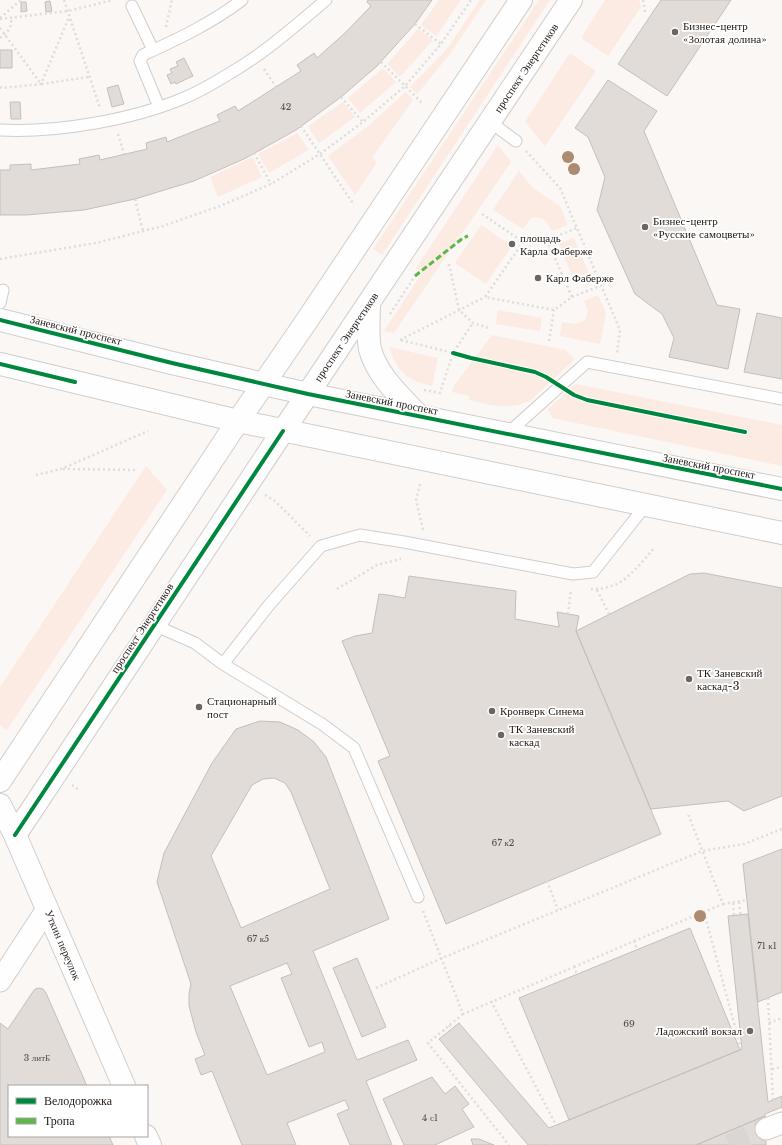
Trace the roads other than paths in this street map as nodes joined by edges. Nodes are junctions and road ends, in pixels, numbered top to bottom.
1 (242, 0) edge
2 (326, 0) edge
3 (521, 0) edge
4 (571, 0) edge
5 (132, 6) dead end
6 (153, 50) junction
7 (159, 107) junction
8 (490, 122) junction
9 (0, 130) edge
10 (516, 141) road end
11 (3, 290) dead end
12 (0, 303) edge
13 (369, 303) junction
14 (0, 320) edge
15 (0, 364) edge
16 (263, 384) junction
17 (308, 394) junction
18 (782, 398) edge
19 (418, 416) junction
20 (238, 421) junction
21 (283, 431) junction
22 (507, 434) junction
23 (782, 489) edge
24 (646, 505) junction
25 (782, 533) edge
26 (154, 625) junction
27 (223, 664) junction
28 (0, 781) edge
29 (0, 805) edge
30 (15, 835) junction
31 (418, 897) road end
32 (47, 909) junction
33 (0, 981) edge
34 (124, 1085) edge

1 - 6 lane
2 - 7 lane
3 - 16 main road
4 - 8 main road, проспект Энергетиков
5 - 6 lane
6 - 7 lane
7 - 9 lane
8 - 10 lane
8 - 13 main road, проспект Энергетиков
11 - 12 lane
13 - 17 main road, проспект Энергетиков
13 - 19 main road
14 - 16 main road, Заневский проспект
15 - 20 main road
16 - 17 main road, Заневский проспект
16 - 20 main road
17 - 19 main road, Заневский проспект
17 - 21 main road, проспект Энергетиков
18 - 22 lane
19 - 22 main road, Заневский проспект
20 - 21 main road
20 - 28 main road
21 - 24 main road
21 - 26 main road, проспект Энергетиков
22 - 23 main road, Заневский проспект
24 - 25 main road
24 - 27 lane
26 - 27 lane
26 - 30 main road, проспект Энергетиков
27 - 31 lane
29 - 30 main road, Уткин переулок
30 - 32 main road, Уткин переулок
32 - 33 street
32 - 34 main road, Уткин переулок

